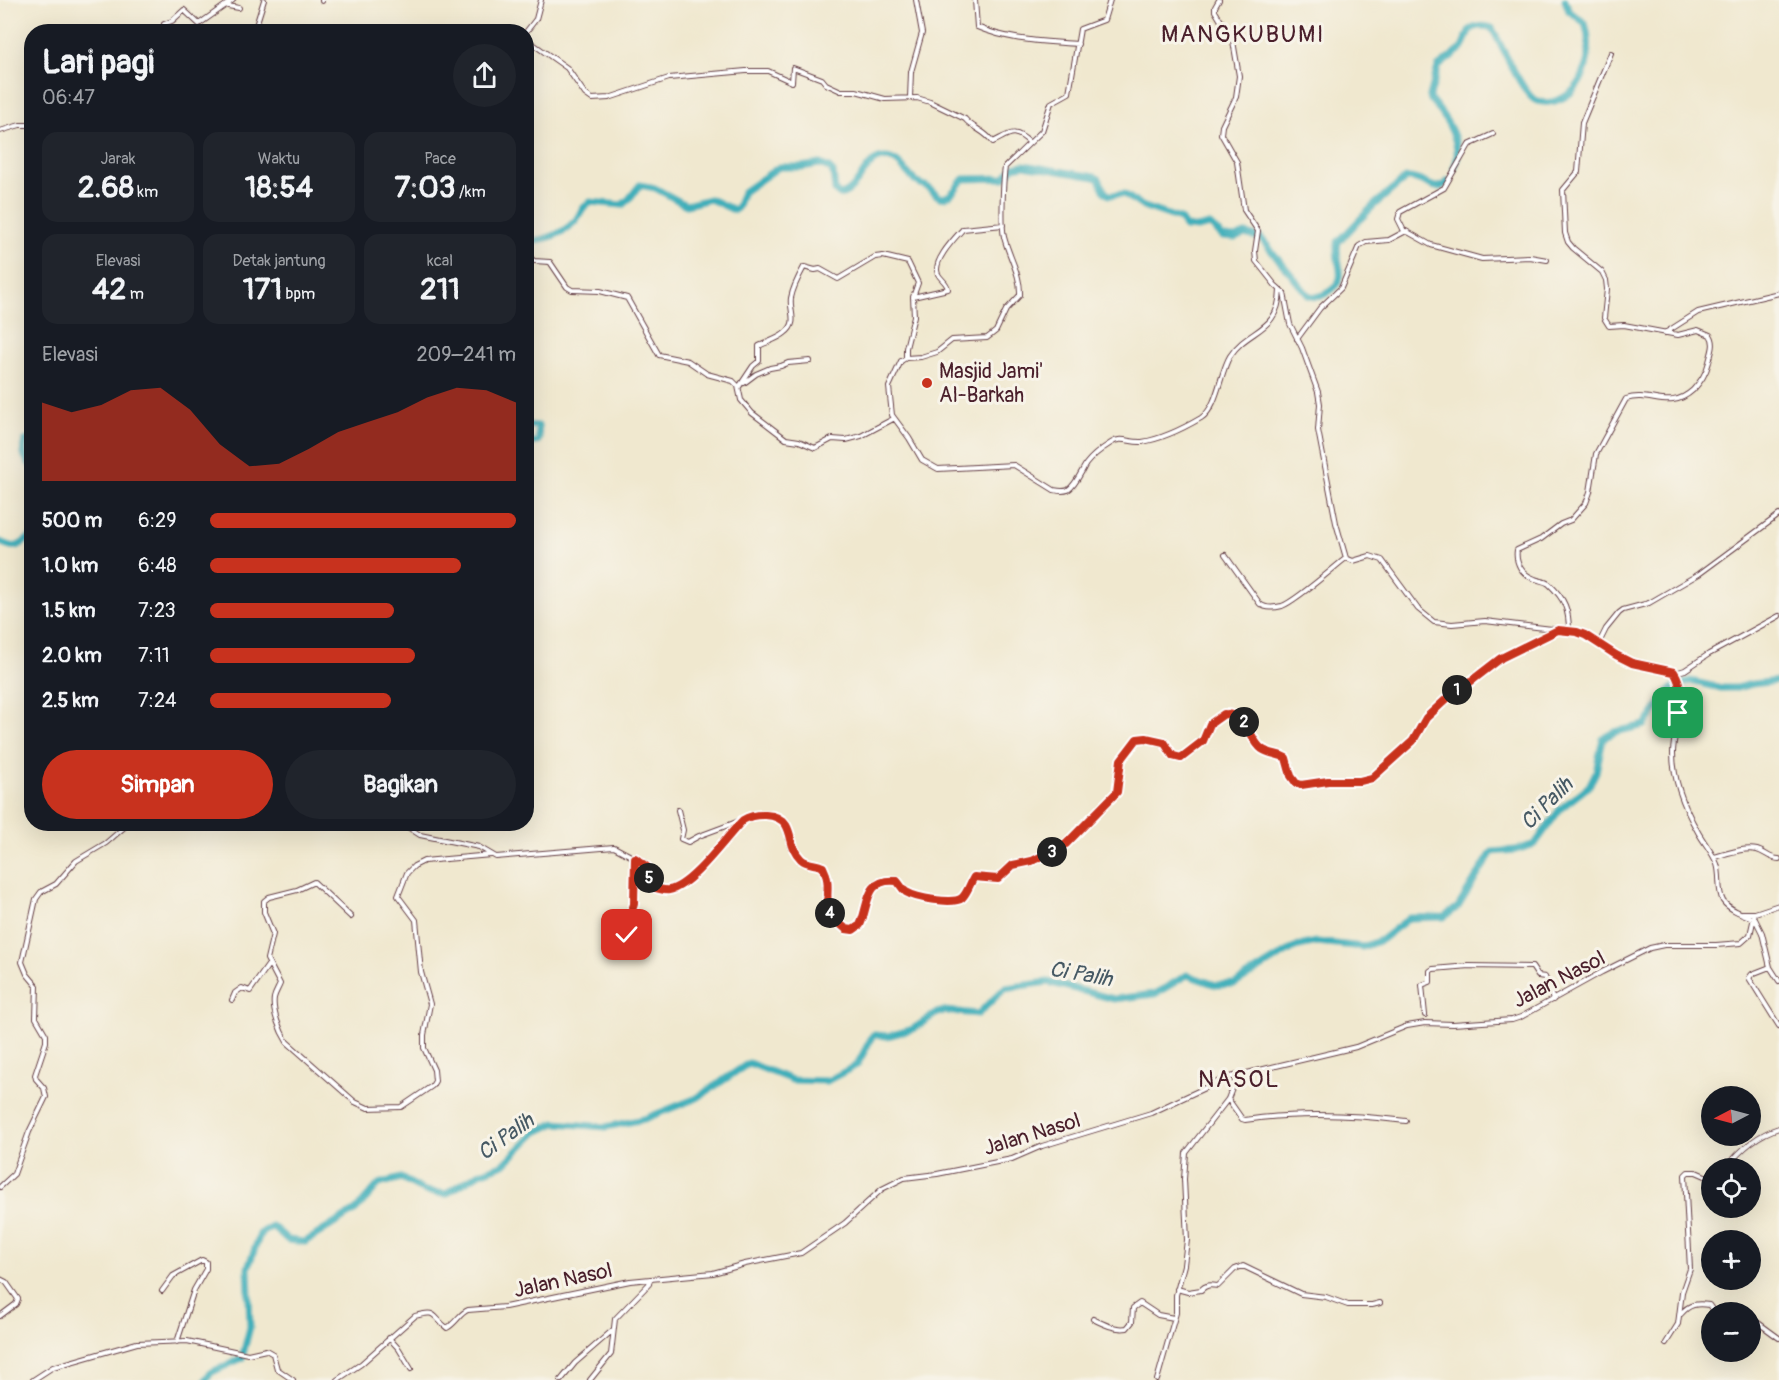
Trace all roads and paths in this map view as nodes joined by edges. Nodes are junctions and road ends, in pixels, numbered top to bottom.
1 (233, 0) edge
2 (264, 0) edge
3 (542, 0) edge
4 (916, 0) edge
5 (975, 0) edge
6 (1110, 0) edge
7 (1219, 0) edge
8 (227, 5) junction
9 (239, 8) dead end
10 (164, 24) dead end
11 (256, 24) edge
12 (532, 24) edge
13 (1078, 44) junction
14 (534, 45) edge
15 (1611, 53) dead end
16 (910, 98) junction
17 (24, 125) edge
18 (0, 131) edge
19 (1493, 134) dead end
20 (1030, 142) junction
21 (1003, 225) junction
22 (1404, 231) junction
23 (1547, 260) dead end
24 (534, 261) edge
25 (1280, 290) junction
26 (1779, 293) edge
27 (914, 297) junction
28 (1665, 333) junction
29 (1297, 339) junction
30 (906, 358) junction
31 (810, 361) dead end
32 (739, 387) junction
33 (893, 419) junction
34 (1779, 515) edge
35 (1225, 555) dead end
36 (1346, 558) junction
37 (1779, 616) edge
38 (1558, 630) junction
39 (1569, 631) junction
40 (1599, 643) junction
41 (1676, 674) junction
42 (678, 810) dead end
43 (743, 820) junction
44 (120, 831) edge
45 (414, 831) edge
46 (492, 855) junction
47 (1714, 857) junction
48 (635, 858) junction
49 (1779, 859) edge
50 (1779, 905) edge
51 (1740, 912) junction
52 (1755, 913) junction
53 (351, 917) dead end
54 (1755, 920) junction
55 (631, 948) dead end
56 (269, 964) junction
57 (1770, 967) junction
58 (1779, 981) edge
59 (232, 1000) dead end
60 (1553, 1000) junction
61 (1425, 1015) dead end
62 (1779, 1026) edge
63 (1237, 1076) junction
64 (1228, 1099) junction
65 (1406, 1121) dead end
66 (1779, 1128) edge
67 (1734, 1158) edge
68 (1701, 1174) edge
69 (0, 1186) edge
70 (0, 1279) edge
71 (650, 1280) junction
72 (1177, 1289) junction
73 (162, 1291) dead end
74 (1380, 1303) dead end
75 (1701, 1304) edge
76 (1681, 1314) junction
77 (0, 1316) edge
78 (1093, 1318) dead end
79 (1174, 1318) junction
80 (1761, 1325) edge
81 (613, 1330) junction
82 (389, 1338) junction
83 (1779, 1338) edge
84 (177, 1342) junction
85 (1666, 1343) dead end
86 (411, 1369) dead end
87 (33, 1380) edge
88 (292, 1380) edge
89 (337, 1380) edge
90 (561, 1380) edge
91 (590, 1380) edge
92 (1157, 1380) edge

1 - 8 street
2 - 11 street
3 - 12 street
4 - 16 street
5 - 13 street
6 - 13 street
7 - 25 street
8 - 9 street
8 - 10 street
13 - 20 street
14 - 16 street
15 - 28 street
16 - 20 street
17 - 18 street
19 - 22 street
20 - 21 street
21 - 27 street
21 - 30 street
22 - 23 street
22 - 29 street
24 - 32 street
25 - 29 street
25 - 33 street
26 - 28 street
27 - 30 street
27 - 32 street
28 - 39 street
29 - 36 street
30 - 33 street
31 - 32 street
32 - 33 street
34 - 40 street
35 - 36 street
36 - 38 street
37 - 41 street
38 - 39 street
38 - 43 street
39 - 40 street
40 - 41 street
41 - 47 street
42 - 43 street
43 - 48 street
44 - 69 street
45 - 46 street
46 - 48 street
46 - 56 street
47 - 49 street
47 - 51 street
48 - 55 street
50 - 52 street
51 - 52 street
51 - 54 street
52 - 54 street
53 - 56 street
54 - 57 street
54 - 60 street, Jalan Nasol
56 - 59 street
57 - 58 street
57 - 62 street
60 - 61 street
60 - 63 street, Jalan Nasol
63 - 64 street
63 - 71 street, Jalan Nasol
64 - 65 street
64 - 72 street
66 - 67 street
68 - 76 street
70 - 77 street
71 - 81 street
71 - 82 street, Jalan Nasol
72 - 74 street
72 - 79 street
73 - 84 street
75 - 76 street
76 - 85 street
78 - 79 street
79 - 92 street
80 - 83 street
81 - 90 street
81 - 91 street
82 - 86 street
82 - 89 street, Jalan Nasol
84 - 87 street
84 - 88 street

